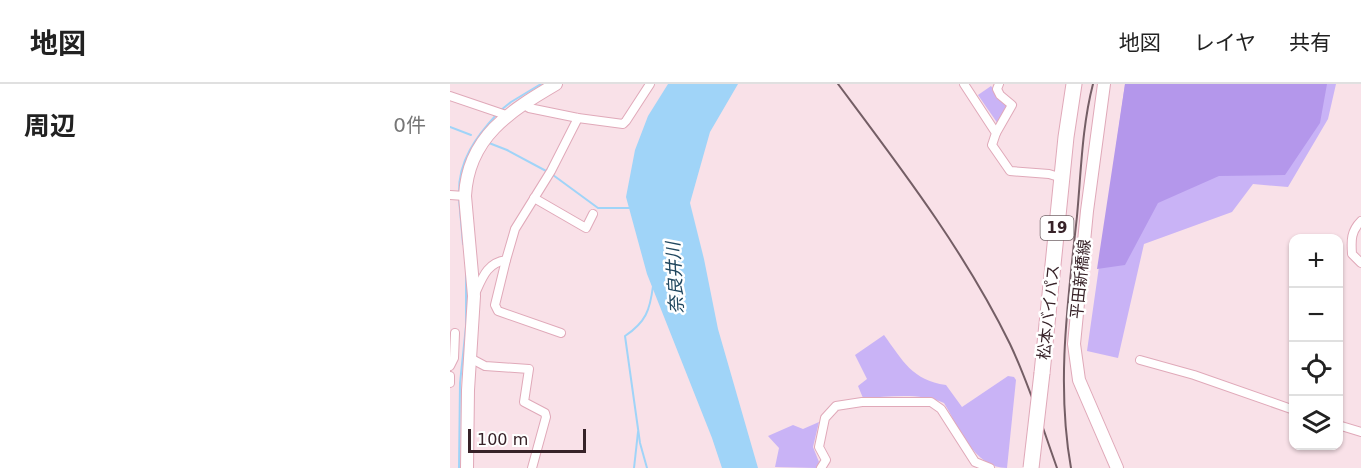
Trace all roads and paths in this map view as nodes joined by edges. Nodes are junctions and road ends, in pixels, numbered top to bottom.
1 (556, 84) edge
2 (650, 84) edge
3 (964, 84) edge
4 (999, 84) edge
5 (1074, 84) edge
6 (1104, 84) edge
7 (450, 96) edge
8 (523, 104) junction
9 (501, 112) junction
10 (578, 118) junction
11 (996, 133) junction
12 (1062, 178) junction
13 (457, 195) edge
14 (534, 198) junction
15 (593, 214) dead end
16 (1361, 221) edge
17 (506, 260) junction
18 (1361, 263) edge
19 (474, 296) junction
20 (461, 333) edge
21 (561, 333) dead end
22 (470, 358) junction
23 (1140, 360) dead end
24 (450, 366) edge
25 (450, 376) edge
26 (450, 383) edge
27 (1289, 409) edge
28 (1343, 427) edge
29 (1361, 432) edge
30 (467, 468) edge
31 (531, 468) edge
32 (821, 468) edge
33 (990, 468) edge
34 (1031, 468) edge
35 (1117, 468) edge

1 - 8 street
2 - 10 street
3 - 11 street
4 - 11 street
5 - 12 highway, 松本バイパス / 19
6 - 35 street, 平田新橋線
7 - 9 street
8 - 9 street
8 - 10 street
9 - 13 street
10 - 14 street
11 - 12 street
12 - 34 highway, 松本バイパス / 19, bridge
13 - 19 street
14 - 15 street
14 - 17 street
16 - 18 street
17 - 19 street
17 - 21 street
19 - 20 street
20 - 22 street
20 - 24 street
22 - 30 street
22 - 31 street
23 - 27 street
25 - 26 street
28 - 29 street
32 - 33 street

